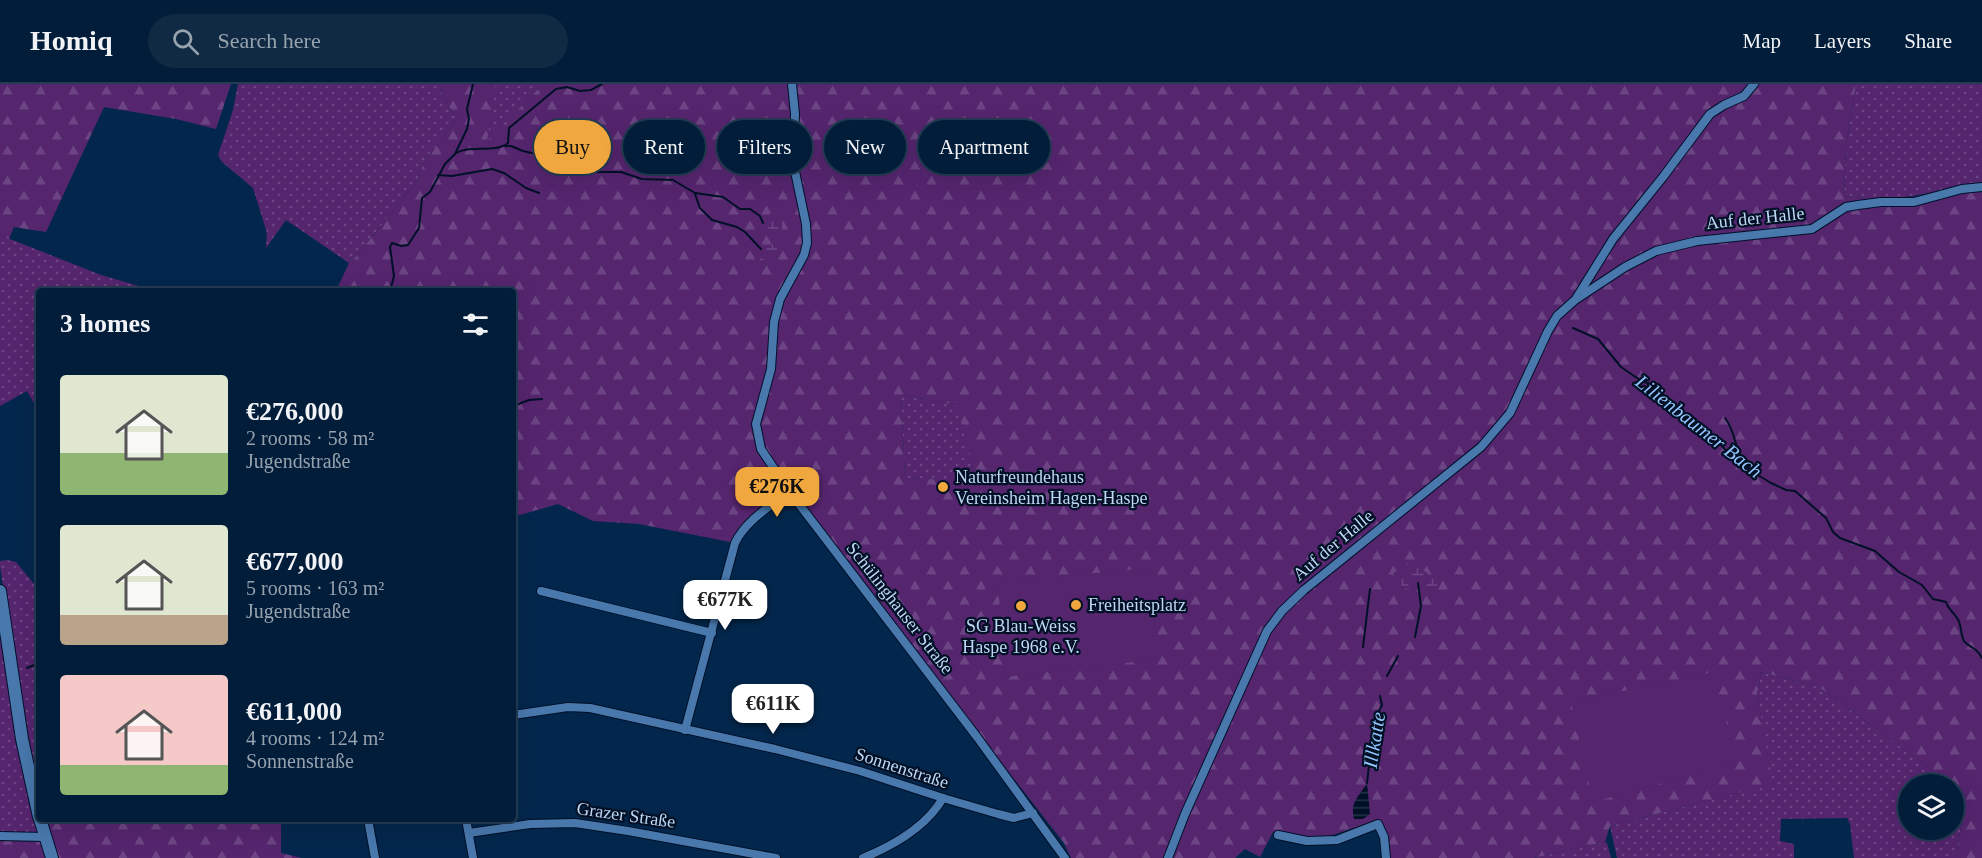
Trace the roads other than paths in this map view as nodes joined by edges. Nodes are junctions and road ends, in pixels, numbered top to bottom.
1 (792, 84) edge
2 (1754, 84) edge
3 (1982, 187) edge
4 (1575, 300) junction
5 (789, 491) junction
6 (0, 591) edge
7 (541, 591) dead end
8 (712, 633) junction
9 (516, 715) edge
10 (685, 730) junction
11 (943, 798) junction
12 (36, 804) edge
13 (1034, 813) junction
14 (40, 822) edge
15 (369, 822) edge
16 (467, 822) edge
17 (469, 833) junction
18 (1278, 835) dead end
19 (0, 836) edge
20 (44, 837) junction
21 (1387, 857) edge
22 (52, 858) edge
23 (375, 858) edge
24 (473, 858) edge
25 (776, 858) edge
26 (863, 858) edge
27 (1065, 858) edge
28 (1168, 858) edge

1 - 5 street, Schülinghauser Straße
2 - 4 street, Auf der Halle
3 - 4 street, Auf der Halle
4 - 28 street, Auf der Halle
5 - 8 street
5 - 13 street, Schülinghauser Straße
6 - 12 main road
7 - 8 street
8 - 10 street
9 - 10 street, Sonnenstraße
10 - 11 street, Sonnenstraße
11 - 13 street, Sonnenstraße
11 - 26 street
13 - 27 street, Schülinghauser Straße
14 - 20 main road
15 - 23 street
16 - 17 street
17 - 24 street
17 - 25 street, Grazer Straße
18 - 21 street
19 - 20 street
20 - 22 main road

